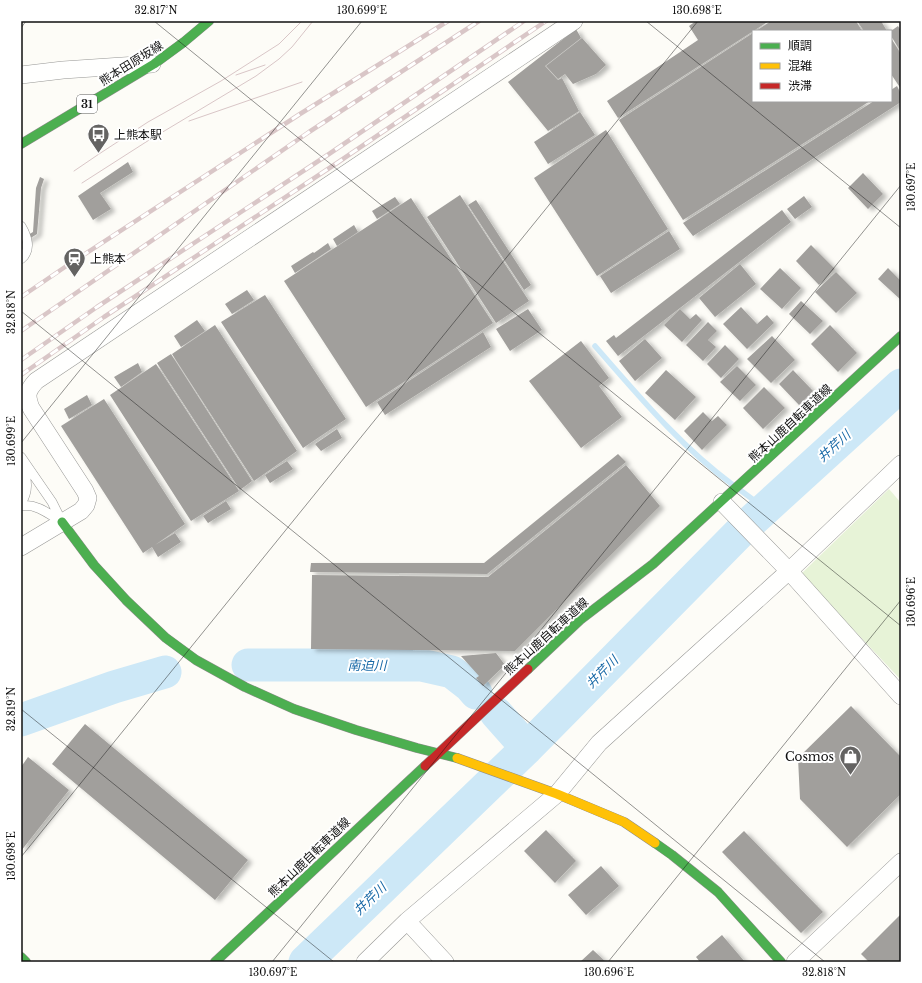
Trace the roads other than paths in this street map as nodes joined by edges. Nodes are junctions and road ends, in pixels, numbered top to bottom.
1 (208, 21) edge
2 (574, 21) edge
3 (154, 64) junction
4 (21, 75) edge
5 (21, 144) edge
6 (21, 226) edge
7 (21, 259) edge
8 (901, 336) edge
9 (22, 458) edge
10 (901, 464) edge
11 (725, 499) junction
12 (21, 503) edge
13 (21, 506) edge
14 (62, 522) junction
15 (21, 547) edge
16 (789, 571) junction
17 (901, 696) edge
18 (436, 753) junction
19 (551, 792) junction
20 (901, 862) edge
21 (407, 921) junction
22 (21, 958) edge
23 (26, 962) edge
24 (215, 962) edge
25 (366, 962) edge
26 (445, 962) edge
27 (781, 962) edge
28 (795, 962) edge

1 - 3 main road, 熊本田原坂線 / 31
2 - 14 street
3 - 4 street
3 - 5 main road, 熊本田原坂線 / 31
6 - 7 lane
8 - 11 main road, 熊本山鹿自転車道線
9 - 12 lane
9 - 14 lane
10 - 16 street
11 - 16 street
11 - 18 main road, 熊本山鹿自転車道線
13 - 14 lane
14 - 15 street
14 - 18 main road
16 - 17 street
16 - 19 street
18 - 19 main road
18 - 24 main road, 熊本山鹿自転車道線
19 - 21 street
19 - 27 main road
20 - 28 street
21 - 25 street
21 - 26 street
22 - 23 main road

